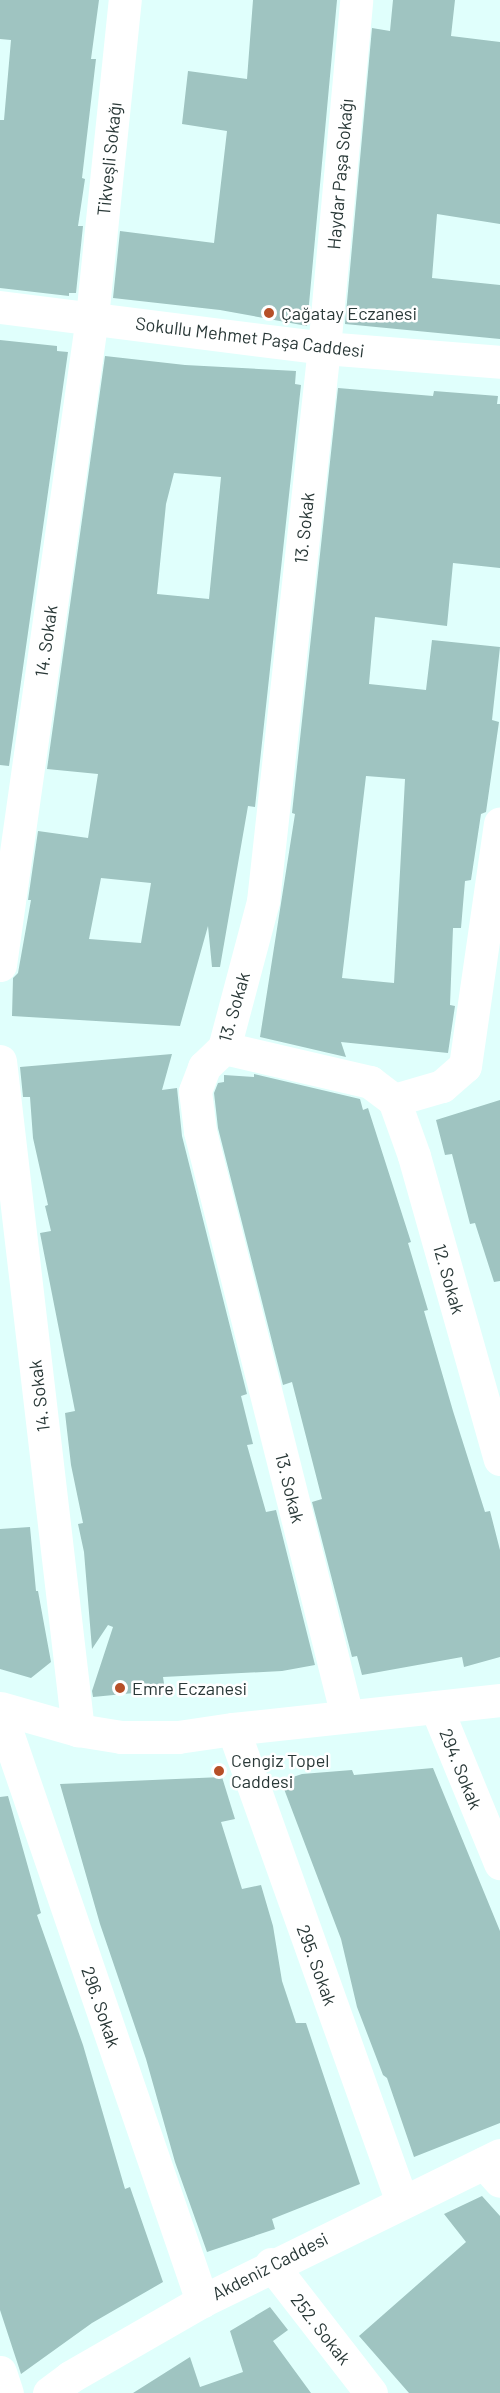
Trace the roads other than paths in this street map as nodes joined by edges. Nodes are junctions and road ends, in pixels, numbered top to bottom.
1 (125, 0) edge
2 (356, 0) edge
3 (0, 307) edge
4 (93, 317) junction
5 (324, 348) junction
6 (500, 362) edge
7 (500, 824) edge
8 (492, 951) edge
9 (0, 965) edge
10 (224, 1048) junction
11 (0, 1061) edge
12 (394, 1100) junction
13 (500, 1459) edge
14 (500, 1700) edge
15 (436, 1707) junction
16 (0, 1710) edge
17 (347, 1716) junction
18 (232, 1729) junction
19 (78, 1730) junction
20 (500, 1863) edge
21 (495, 2166) edge
22 (402, 2202) junction
23 (272, 2264) junction
24 (202, 2301) junction
25 (0, 2372) edge
26 (67, 2388) edge
27 (7, 2393) edge
28 (371, 2393) edge

1 - 4 street, Tikveşli Sokağı
2 - 5 street, Haydar Paşa Sokağı
3 - 4 street, Sokullu Mehmet Paşa Caddesi
4 - 5 street, Sokullu Mehmet Paşa Caddesi
4 - 9 street, 14. Sokak
5 - 6 street, Sokullu Mehmet Paşa Caddesi
5 - 10 street, 13. Sokak
7 - 8 street
8 - 12 street
10 - 12 street
10 - 17 street, 13. Sokak
11 - 19 street, 14. Sokak
12 - 13 street, 12. Sokak
14 - 15 street
15 - 17 street
15 - 20 street, 294. Sokak
16 - 19 street
16 - 24 street, 296. Sokak
17 - 18 street
18 - 19 street
18 - 22 street, 295. Sokak
21 - 22 street, Akdeniz Caddesi
22 - 23 street, Akdeniz Caddesi
23 - 24 street, Akdeniz Caddesi
23 - 28 street, 252. Sokak
24 - 26 street, Akdeniz Caddesi
25 - 27 street

